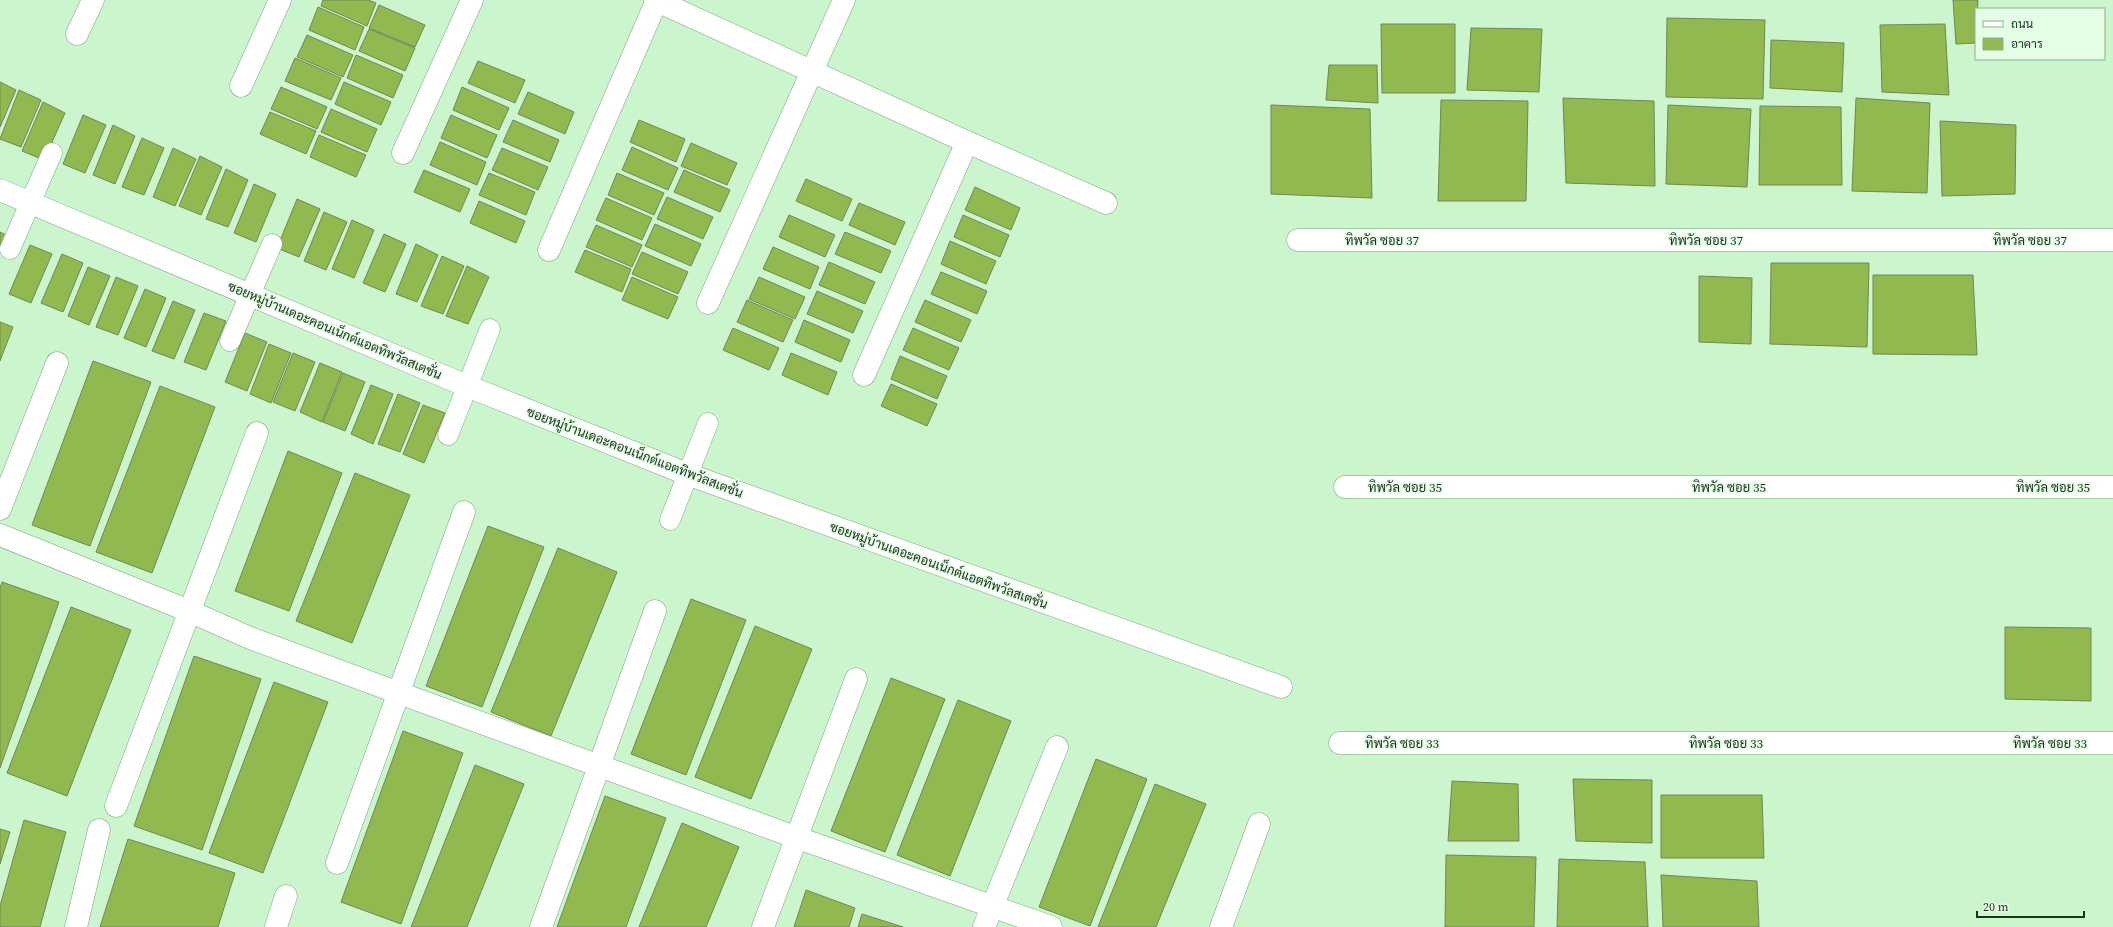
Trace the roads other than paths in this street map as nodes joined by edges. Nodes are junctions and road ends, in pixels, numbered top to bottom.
1 (93, 0) edge
2 (280, 0) edge
3 (472, 0) edge
4 (656, 0) edge
5 (844, 0) edge
6 (77, 34) dead end
7 (812, 71) junction
8 (242, 86) dead end
9 (967, 142) junction
10 (52, 153) dead end
11 (403, 153) dead end
12 (0, 190) edge
13 (30, 202) junction
14 (1106, 202) dead end
15 (1298, 240) dead end
16 (2113, 240) edge
17 (272, 244) dead end
18 (10, 249) dead end
19 (549, 250) dead end
20 (250, 294) junction
21 (708, 303) dead end
22 (490, 329) dead end
23 (230, 341) dead end
24 (57, 363) dead end
25 (864, 375) dead end
26 (467, 386) junction
27 (708, 423) dead end
28 (257, 433) dead end
29 (448, 435) dead end
30 (687, 474) junction
31 (1345, 487) dead end
32 (2113, 487) edge
33 (0, 509) edge
34 (464, 512) dead end
35 (670, 520) dead end
36 (0, 535) edge
37 (655, 610) dead end
38 (189, 611) junction
39 (856, 679) dead end
40 (1281, 688) dead end
41 (399, 693) junction
42 (1340, 743) dead end
43 (2113, 743) edge
44 (1057, 747) dead end
45 (599, 764) junction
46 (116, 806) dead end
47 (1259, 824) dead end
48 (99, 830) dead end
49 (795, 837) junction
50 (337, 863) dead end
51 (286, 896) dead end
52 (992, 905) junction
53 (76, 927) edge
54 (276, 927) edge
55 (541, 927) edge
56 (763, 927) edge
57 (984, 927) edge
58 (1051, 927) edge
59 (1221, 927) edge

1 - 6 street
2 - 8 street
3 - 11 street
4 - 7 street
4 - 19 street
5 - 7 street
7 - 9 street
7 - 21 street
9 - 14 street
9 - 25 street
10 - 13 lane
12 - 13 street, ซอยหมู่บ้านเดอะคอนเน็กต์แอตทิพวัลสเตชั่น
13 - 18 lane
13 - 20 street, ซอยหมู่บ้านเดอะคอนเน็กต์แอตทิพวัลสเตชั่น
15 - 16 street, ทิพวัล ซอย 37
17 - 20 lane
20 - 23 lane
20 - 26 street, ซอยหมู่บ้านเดอะคอนเน็กต์แอตทิพวัลสเตชั่น
22 - 26 lane
24 - 33 street
26 - 29 lane
26 - 30 street, ซอยหมู่บ้านเดอะคอนเน็กต์แอตทิพวัลสเตชั่น
27 - 30 lane
28 - 38 street
30 - 35 lane
30 - 40 street, ซอยหมู่บ้านเดอะคอนเน็กต์แอตทิพวัลสเตชั่น
31 - 32 street, ทิพวัล ซอย 35
34 - 41 street
36 - 38 street
37 - 45 street
38 - 41 street
38 - 46 street
39 - 49 street
41 - 45 street
41 - 50 street
42 - 43 street, ทิพวัล ซอย 33
44 - 52 street
45 - 49 street
45 - 55 street
47 - 59 street
48 - 53 street
49 - 52 street
49 - 56 street
51 - 54 street
52 - 57 street
52 - 58 street

